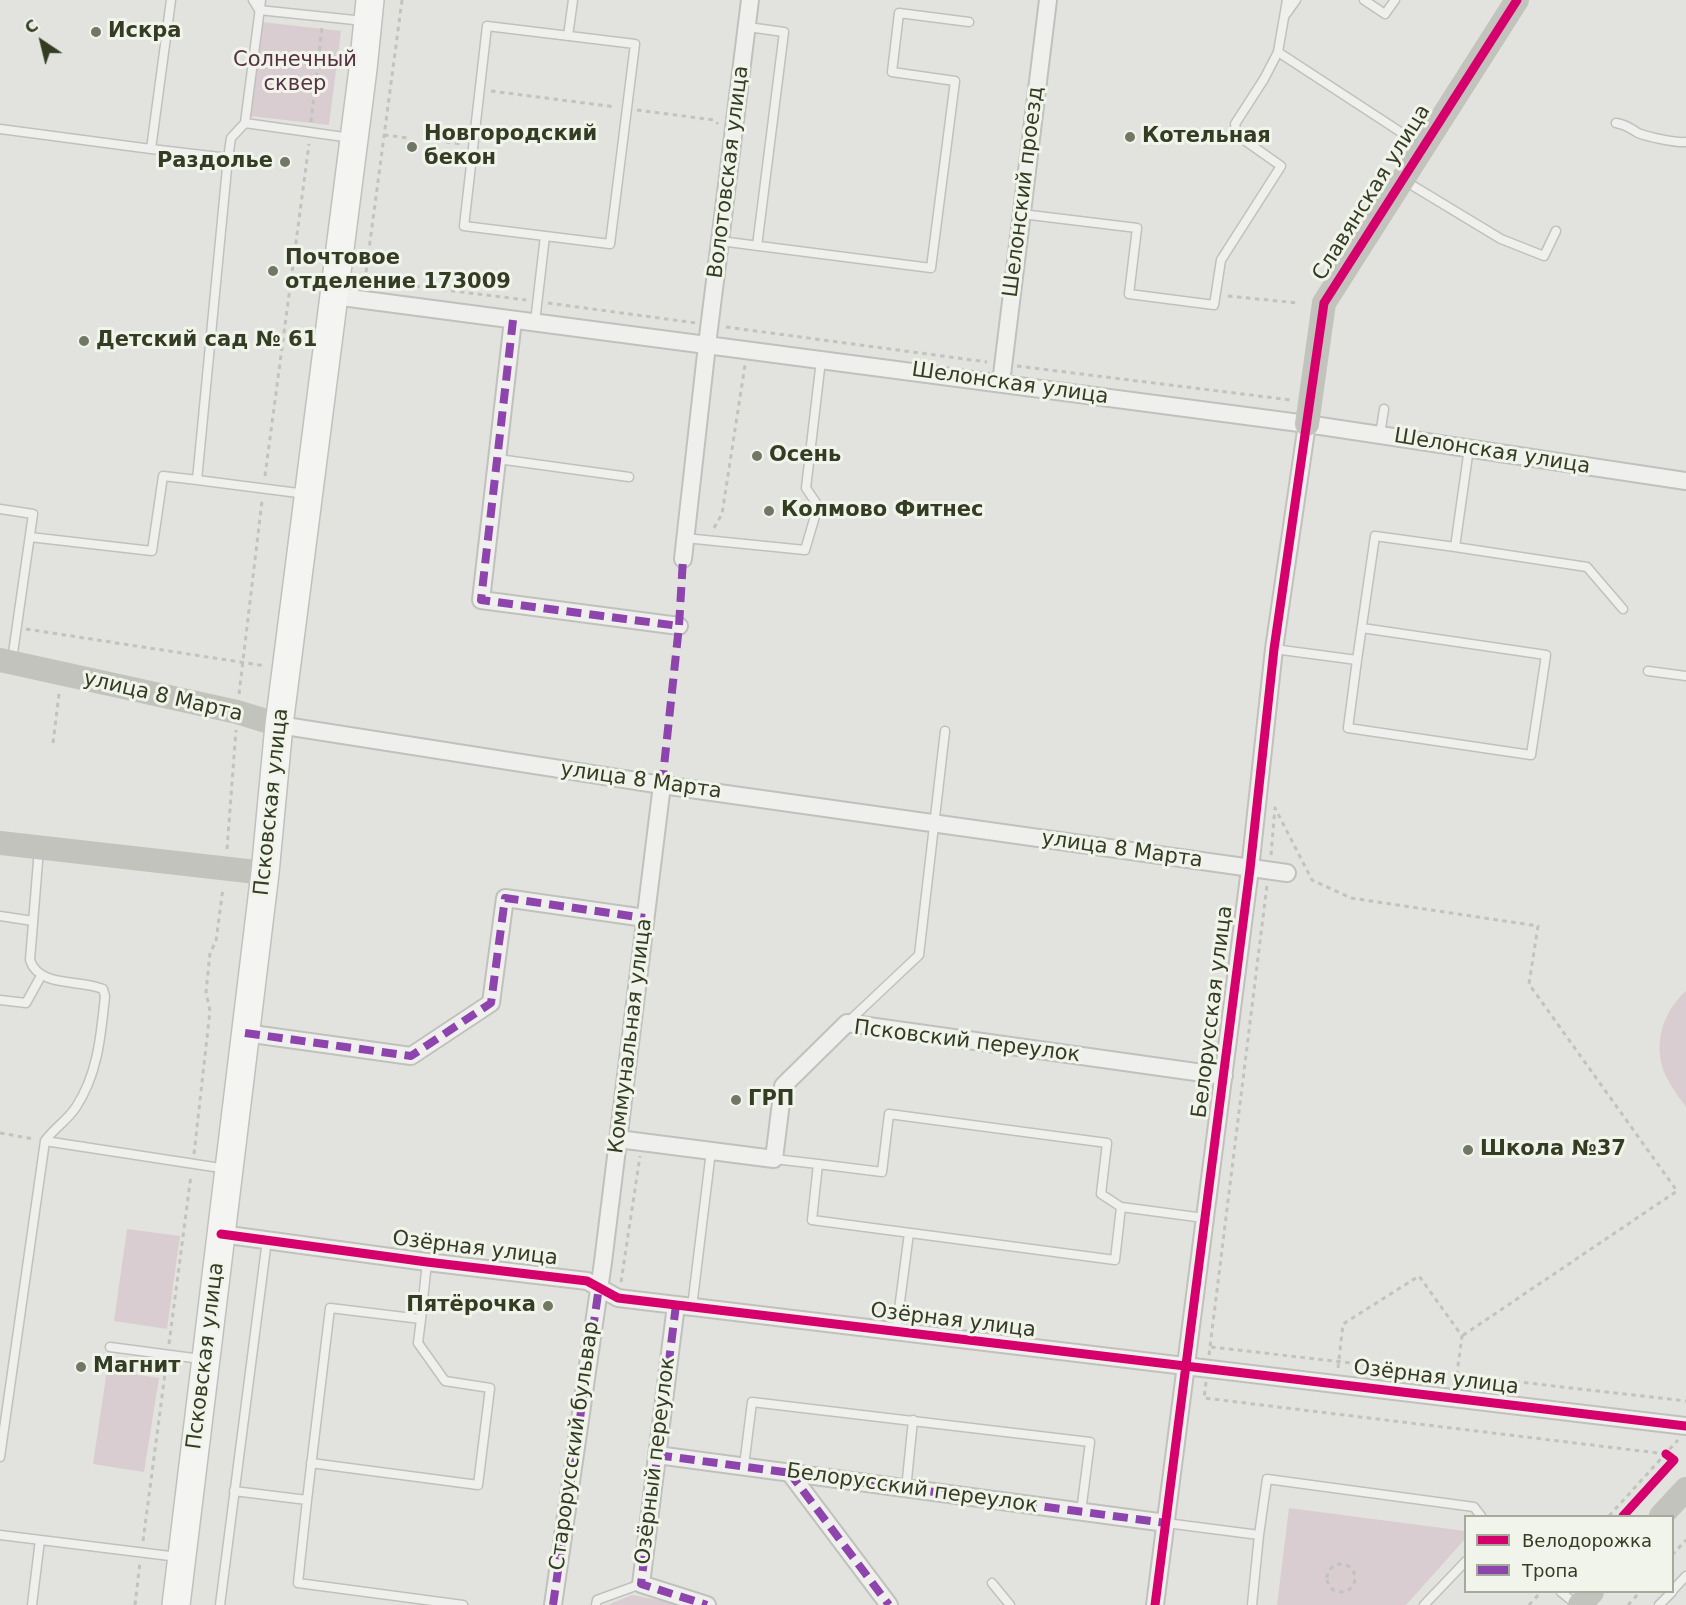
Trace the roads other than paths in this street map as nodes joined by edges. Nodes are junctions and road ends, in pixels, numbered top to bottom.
1 (171, 0) edge
2 (253, 0) edge
3 (573, 0) edge
4 (750, 0) edge
5 (1048, 0) edge
6 (1287, 0) edge
7 (1296, 0) edge
8 (1364, 0) edge
9 (1395, 0) edge
10 (1517, 0) edge
11 (260, 5) edge
12 (368, 10) edge
13 (1284, 17) junction
14 (969, 22) dead end
15 (748, 27) junction
16 (568, 36) junction
17 (1278, 52) junction
18 (245, 123) junction
19 (1617, 123) dead end
20 (0, 129) edge
21 (354, 138) junction
22 (1686, 142) edge
23 (1422, 146) junction
24 (151, 148) junction
25 (228, 158) junction
26 (1402, 179) junction
27 (1022, 213) junction
28 (1557, 231) dead end
29 (545, 236) junction
30 (720, 241) junction
31 (757, 246) junction
32 (334, 296) junction
33 (513, 320) junction
34 (535, 322) junction
35 (707, 345) junction
36 (821, 360) junction
37 (1001, 383) junction
38 (1384, 409) dead end
39 (1308, 413) junction
40 (1380, 435) junction
41 (1469, 448) junction
42 (498, 459) junction
43 (629, 477) dead end
44 (197, 480) junction
45 (1686, 481) edge
46 (310, 494) junction
47 (0, 509) edge
48 (30, 537) junction
49 (685, 538) junction
50 (1455, 547) junction
51 (683, 559) dead end
52 (1623, 609) dead end
53 (679, 626) dead end
54 (1362, 627) junction
55 (1274, 649) junction
56 (1357, 660) junction
57 (3, 664) edge
58 (1648, 671) dead end
59 (1686, 676) edge
60 (279, 725) junction
61 (945, 731) dead end
62 (662, 784) junction
63 (934, 824) junction
64 (0, 843) edge
65 (39, 849) junction
66 (1250, 868) junction
67 (265, 873) junction
68 (1287, 873) dead end
69 (0, 916) edge
70 (645, 918) junction
71 (33, 921) junction
72 (41, 976) junction
73 (0, 1000) edge
74 (847, 1023) junction
75 (245, 1033) junction
76 (1224, 1076) junction
77 (618, 1138) junction
78 (45, 1141) junction
79 (711, 1151) junction
80 (774, 1159) junction
81 (818, 1164) junction
82 (229, 1169) junction
83 (1121, 1207) junction
84 (1204, 1218) junction
85 (222, 1233) junction
86 (909, 1233) junction
87 (267, 1240) junction
88 (427, 1262) junction
89 (599, 1287) junction
90 (684, 1306) junction
91 (421, 1319) junction
92 (896, 1332) junction
93 (110, 1347) dead end
94 (206, 1360) junction
95 (1186, 1368) junction
96 (4, 1414) edge
97 (913, 1420) junction
98 (1683, 1432) edge
99 (657, 1455) junction
100 (0, 1457) edge
101 (311, 1463) junction
102 (744, 1466) junction
103 (789, 1473) junction
104 (906, 1489) junction
105 (1686, 1489) edge
106 (234, 1491) junction
107 (307, 1500) junction
108 (1081, 1513) junction
109 (1480, 1515) edge
110 (1662, 1515) edge
111 (1166, 1523) junction
112 (0, 1535) edge
113 (1259, 1535) junction
114 (40, 1540) junction
115 (182, 1557) junction
116 (1464, 1563) edge
117 (1686, 1576) edge
118 (992, 1583) dead end
119 (641, 1584) junction
120 (1674, 1589) edge
121 (1563, 1593) edge
122 (1591, 1593) edge
123 (1670, 1593) edge
124 (400, 1601) edge
125 (32, 1605) edge
126 (176, 1605) edge
127 (220, 1605) edge
128 (463, 1605) edge
129 (552, 1605) edge
130 (596, 1605) edge
131 (707, 1605) edge
132 (889, 1605) edge
133 (1010, 1605) edge
134 (1155, 1605) edge
135 (1252, 1605) edge
136 (1424, 1605) edge
137 (1579, 1605) edge
138 (1659, 1605) edge

1 - 24 lane
2 - 11 lane
3 - 16 lane
4 - 15 street, Волотовская улица
5 - 27 street, Шелонский проезд
6 - 13 lane
7 - 13 lane
8 - 9 lane
10 - 23 main road, Славянская улица
11 - 12 lane
11 - 18 lane
12 - 21 main road, Псковская улица
13 - 17 lane
14 - 31 lane
15 - 30 street, Волотовская улица
15 - 31 lane
16 - 29 lane
16 - 29 lane
17 - 23 lane
17 - 27 lane
18 - 21 lane
18 - 25 lane
19 - 22 lane
20 - 24 lane
21 - 32 main road, Псковская улица
23 - 26 main road, Славянская улица
24 - 25 lane
25 - 44 lane
26 - 28 lane
26 - 39 main road, Славянская улица
27 - 37 street, Шелонский проезд
29 - 34 lane
30 - 31 lane
30 - 35 street, Волотовская улица
32 - 33 street, Шелонская улица
32 - 46 main road, Псковская улица
33 - 34 street, Шелонская улица
33 - 42 street
34 - 35 street, Шелонская улица
35 - 36 street, Шелонская улица
35 - 49 street
36 - 37 street, Шелонская улица
36 - 49 lane
37 - 39 street, Шелонская улица
38 - 40 lane
39 - 40 street, Шелонская улица
39 - 55 street, Белорусская улица
40 - 41 street, Шелонская улица
41 - 45 street, Шелонская улица
41 - 50 lane
42 - 43 lane
42 - 53 street
44 - 46 lane
44 - 48 lane
46 - 60 main road, Псковская улица
47 - 48 lane
48 - 57 lane
49 - 51 street
50 - 52 lane
50 - 54 lane
54 - 56 lane
54 - 56 lane
55 - 56 lane
55 - 66 street, Белорусская улица
57 - 60 main road, улица 8 Марта
58 - 59 lane
60 - 62 street, улица 8 Марта
60 - 67 main road, Псковская улица
61 - 63 lane
62 - 63 street, улица 8 Марта
62 - 70 street, Коммунальная улица
63 - 66 street, улица 8 Марта
63 - 74 lane
64 - 65 main road
65 - 67 main road
65 - 71 lane
66 - 68 street, улица 8 Марта
66 - 76 street, Белорусская улица
67 - 75 main road, Псковская улица
69 - 71 lane
70 - 75 street
70 - 77 street, Коммунальная улица
71 - 72 lane
72 - 73 lane
72 - 78 lane
74 - 76 street, Псковский переулок
74 - 80 street, Псковский переулок
75 - 82 main road, Псковская улица
76 - 84 street, Белорусская улица
77 - 79 street
77 - 89 street, Коммунальная улица
78 - 82 lane
78 - 96 lane
79 - 80 street
79 - 90 lane
80 - 81 lane
81 - 83 lane
81 - 86 lane
82 - 85 main road, Псковская улица
83 - 84 lane
83 - 86 lane
84 - 95 street, Белорусская улица
85 - 87 street, Озёрная улица
85 - 94 main road, Псковская улица
86 - 92 lane
87 - 88 street, Озёрная улица
87 - 106 lane
88 - 89 street, Озёрная улица
88 - 91 lane
89 - 90 street, Озёрная улица
89 - 129 street, Старорусский бульвар
90 - 92 street, Озёрная улица
90 - 99 street, Озёрный переулок
91 - 101 lane
91 - 101 lane
92 - 95 street, Озёрная улица
93 - 94 lane
94 - 115 main road, Псковская улица
95 - 98 street, Озёрная улица
95 - 111 street, Белорусская улица
96 - 100 lane
97 - 102 lane
97 - 104 lane
97 - 108 lane
99 - 102 street, Белорусский переулок
99 - 119 street, Озёрный переулок
101 - 107 lane
102 - 103 street, Белорусский переулок
103 - 104 street, Белорусский переулок
103 - 132 street
104 - 108 street, Белорусский переулок
105 - 110 main road
106 - 107 lane
106 - 127 lane
107 - 124 lane
108 - 111 street, Белорусский переулок
109 - 113 lane
111 - 113 lane
111 - 134 street, Белорусская улица
112 - 114 lane
113 - 135 lane
114 - 115 lane
114 - 125 lane
115 - 126 main road, Псковская улица
116 - 136 lane
117 - 120 lane
118 - 133 lane
119 - 130 lane
119 - 131 street, Озёрный переулок
121 - 137 lane
122 - 137 main road
123 - 138 lane
124 - 128 lane

